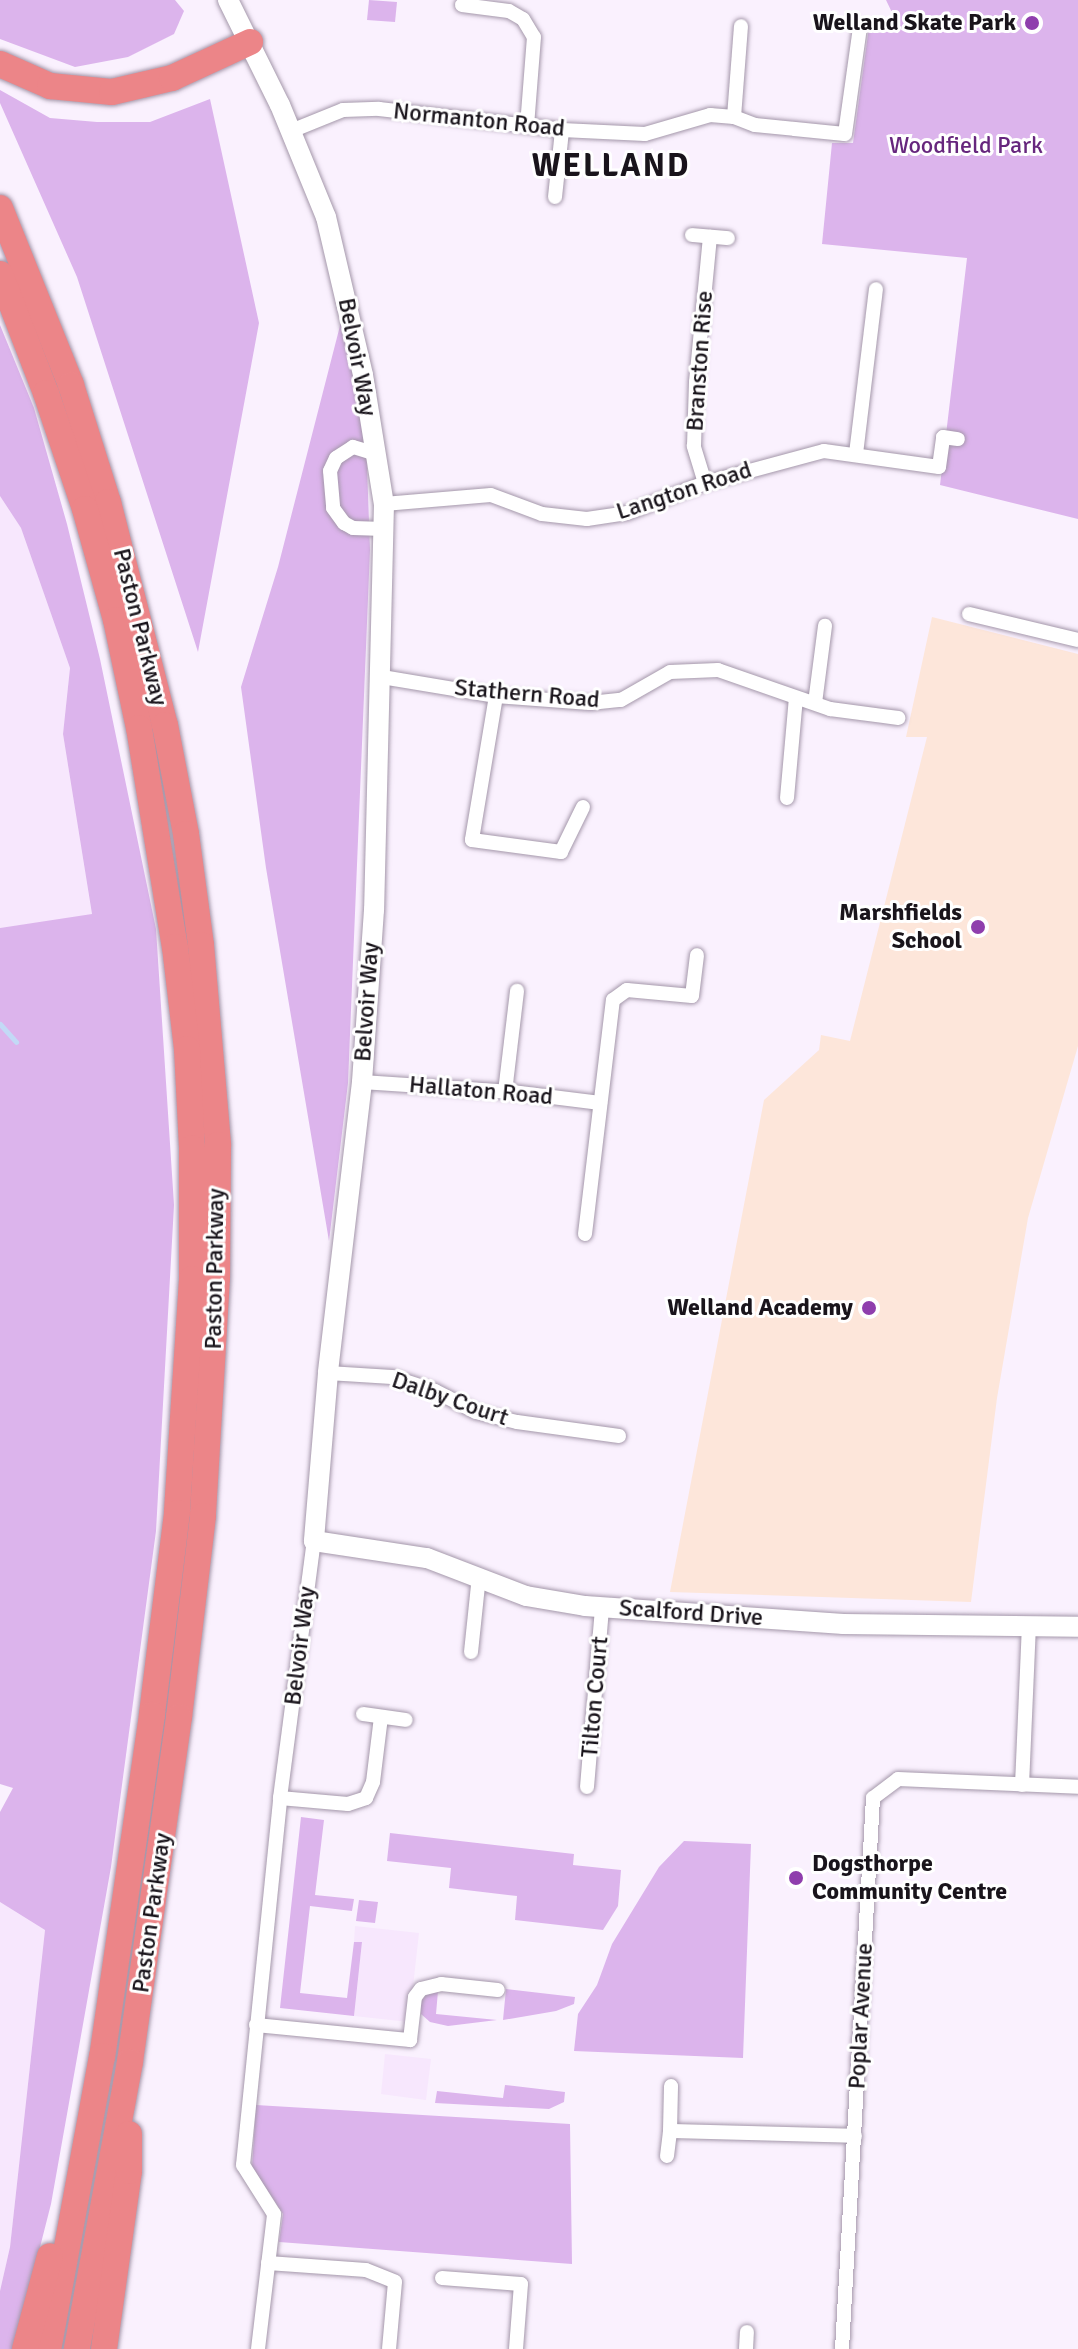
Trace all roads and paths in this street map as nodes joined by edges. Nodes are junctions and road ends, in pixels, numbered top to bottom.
1 (228, 0) edge
2 (462, 5) dead end
3 (741, 26) dead end
4 (860, 27) dead end
5 (250, 42) junction
6 (0, 64) edge
7 (734, 117) junction
8 (527, 125) junction
9 (562, 130) junction
10 (291, 131) junction
11 (555, 197) dead end
12 (0, 208) edge
13 (692, 235) dead end
14 (710, 237) junction
15 (728, 238) dead end
16 (0, 274) edge
17 (876, 289) dead end
18 (958, 439) dead end
19 (373, 453) junction
20 (856, 454) junction
21 (705, 483) junction
22 (384, 504) junction
23 (384, 529) junction
24 (969, 614) dead end
25 (825, 626) dead end
26 (1078, 640) edge
27 (382, 677) junction
28 (496, 696) junction
29 (796, 698) junction
30 (815, 703) junction
31 (898, 718) dead end
32 (787, 798) dead end
33 (583, 807) dead end
34 (697, 955) dead end
35 (517, 991) dead end
36 (362, 1082) junction
37 (505, 1092) junction
38 (600, 1103) junction
39 (585, 1234) dead end
40 (328, 1373) junction
41 (619, 1436) dead end
42 (314, 1541) junction
43 (479, 1576) junction
44 (602, 1607) junction
45 (1029, 1627) junction
46 (1078, 1627) edge
47 (471, 1652) dead end
48 (363, 1714) dead end
49 (381, 1717) junction
50 (406, 1720) dead end
51 (1022, 1785) junction
52 (587, 1787) dead end
53 (1078, 1787) edge
54 (280, 1798) junction
55 (498, 1990) dead end
56 (256, 2025) junction
57 (102, 2056) junction
58 (130, 2062) junction
59 (671, 2086) dead end
60 (670, 2131) junction
61 (855, 2136) junction
62 (667, 2156) dead end
63 (268, 2263) junction
64 (442, 2278) dead end
65 (747, 2332) dead end
66 (25, 2349) edge
67 (48, 2349) edge
68 (77, 2349) edge
69 (104, 2349) edge
70 (258, 2349) edge
71 (389, 2349) edge
72 (516, 2349) edge
73 (746, 2349) edge
74 (842, 2349) edge

1 - 5 street, Belvoir Way
2 - 8 street
3 - 7 street
4 - 7 street, Normanton Road
5 - 6 highway
5 - 10 street, Belvoir Way
7 - 9 street, Normanton Road
8 - 9 street, Normanton Road
8 - 10 street, Normanton Road
9 - 11 street
10 - 19 street, Belvoir Way
12 - 58 highway, Paston Parkway
13 - 14 street
14 - 15 street
14 - 21 street, Branston Rise
16 - 57 highway, Paston Parkway
17 - 20 street
18 - 20 street, Langton Road
19 - 22 street, Belvoir Way
19 - 23 street
20 - 21 street, Langton Road
21 - 22 street, Langton Road
22 - 23 street, Belvoir Way
23 - 27 street, Belvoir Way
24 - 26 street
25 - 30 street
27 - 28 street, Stathern Road
27 - 36 street, Belvoir Way
28 - 29 street, Stathern Road
28 - 33 street
29 - 30 street, Stathern Road
29 - 32 street
30 - 31 street, Stathern Road
34 - 38 street
35 - 37 street
36 - 37 street, Hallaton Road
36 - 40 street, Belvoir Way
37 - 38 street, Hallaton Road
38 - 39 street
40 - 41 street, Dalby Court
40 - 42 street, Belvoir Way
42 - 43 street, Scalford Drive
42 - 54 street, Belvoir Way
43 - 44 street, Scalford Drive
43 - 47 street
44 - 45 street, Scalford Drive
44 - 52 street, Tilton Court
45 - 46 street, Scalford Drive
45 - 51 street
48 - 49 street
49 - 50 street
49 - 54 street
51 - 53 street, Poplar Avenue
51 - 61 street, Poplar Avenue
54 - 56 street, Belvoir Way
55 - 56 street
56 - 63 street, Belvoir Way
57 - 66 highway
57 - 67 highway, Paston Parkway
58 - 68 highway, Paston Parkway
58 - 69 highway
59 - 60 street
60 - 61 street
60 - 62 street
61 - 74 street, Poplar Avenue
63 - 70 street, Belvoir Way
63 - 71 street
64 - 72 street
65 - 73 street

